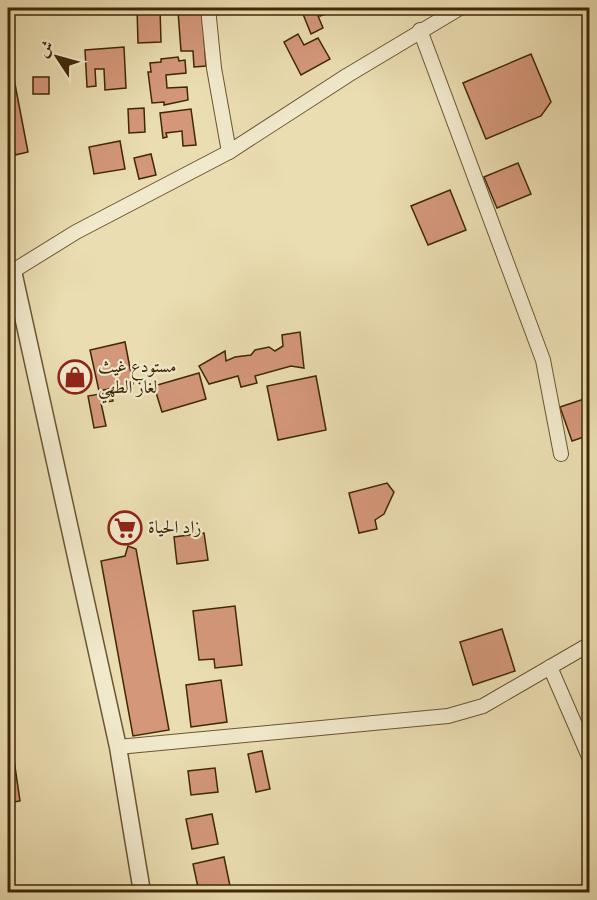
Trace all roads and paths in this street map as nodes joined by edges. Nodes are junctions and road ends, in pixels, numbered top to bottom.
1 (208, 8) edge
2 (460, 8) edge
3 (420, 30) junction
4 (229, 152) junction
5 (10, 272) edge
6 (561, 454) dead end
7 (590, 644) edge
8 (550, 667) junction
9 (118, 747) junction
10 (590, 759) edge
11 (142, 892) edge

1 - 4 street
2 - 3 street
3 - 4 street
3 - 6 street
4 - 5 street
5 - 9 street
7 - 8 street
8 - 9 street
8 - 10 street
9 - 11 street

